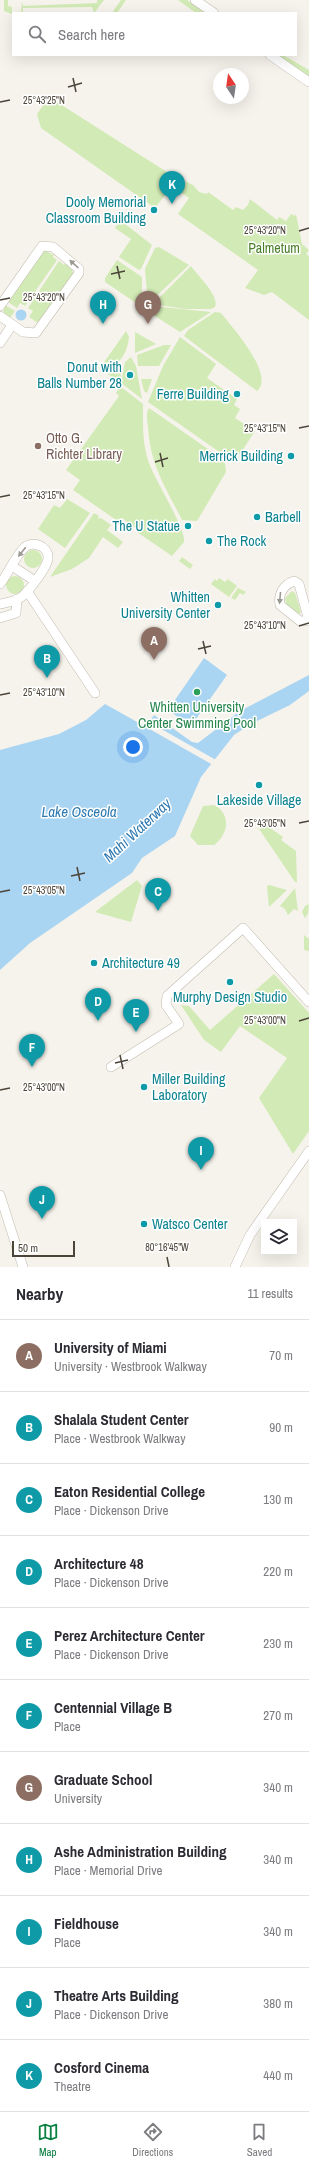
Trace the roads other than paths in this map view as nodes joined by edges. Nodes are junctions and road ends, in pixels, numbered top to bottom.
1 (195, 0) edge
2 (213, 12) edge
3 (271, 56) edge
4 (309, 82) edge
5 (0, 306) edge
6 (0, 316) edge
7 (12, 325) junction
8 (0, 343) edge
9 (12, 566) junction
10 (35, 581) junction
11 (0, 584) edge
12 (27, 592) junction
13 (17, 599) junction
14 (0, 604) edge
15 (0, 618) edge
16 (95, 693) dead end
17 (309, 1002) edge
18 (111, 1067) dead end
19 (309, 1151) edge
20 (0, 1195) edge
21 (3, 1211) edge
22 (24, 1267) edge
23 (235, 1267) edge

1 - 2 street
3 - 4 street
7 -> 5 street
6 - 7 street
7 - 8 street
9 - 10 street
10 -> 9 street
9 - 11 street
10 - 12 street
12 - 13 street
12 - 16 street
13 - 14 street
13 - 15 street
17 - 18 street
19 - 23 street
20 - 21 street
21 - 22 street

